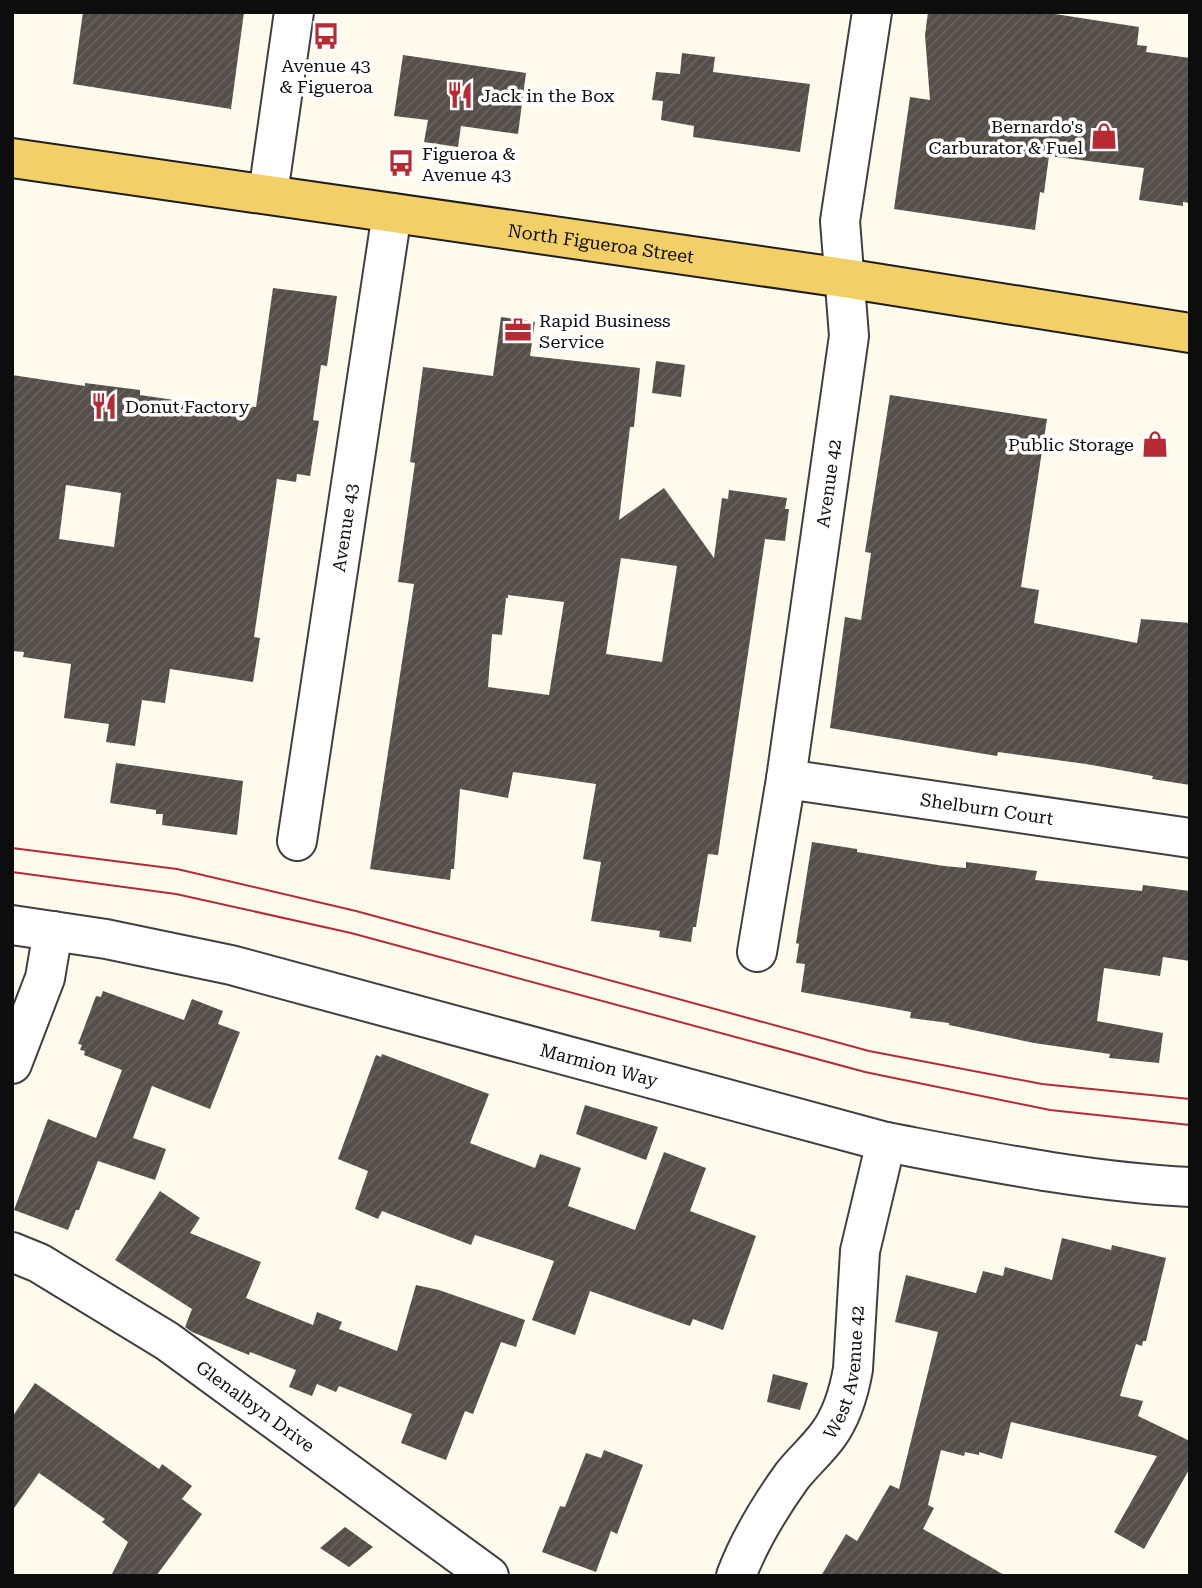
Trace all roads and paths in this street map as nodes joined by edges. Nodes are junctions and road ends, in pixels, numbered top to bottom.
1 (294, 12) edge
2 (872, 12) edge
3 (12, 158) edge
4 (268, 194) junction
5 (392, 213) junction
6 (844, 278) junction
7 (1190, 333) edge
8 (786, 779) junction
9 (1190, 838) edge
10 (298, 841) dead end
11 (12, 925) edge
12 (53, 931) junction
13 (757, 952) dead end
14 (12, 1064) edge
15 (886, 1142) junction
16 (1190, 1187) edge
17 (12, 1252) edge
18 (489, 1576) edge
19 (736, 1576) edge

1 - 4 street
2 - 6 street, Avenue 42
3 - 4 main road, North Figueroa Street
4 - 5 main road, North Figueroa Street
5 - 6 main road, North Figueroa Street
5 - 10 street, Avenue 43
6 - 7 main road, North Figueroa Street
6 - 8 street, Avenue 42
8 - 9 street, Shelburn Court
8 - 13 street, Avenue 42
11 - 12 street, Marmion Way
12 - 14 street
12 - 15 street, Marmion Way
15 - 16 street, Marmion Way
15 - 19 street, West Avenue 42
17 - 18 street, Glenalbyn Drive

